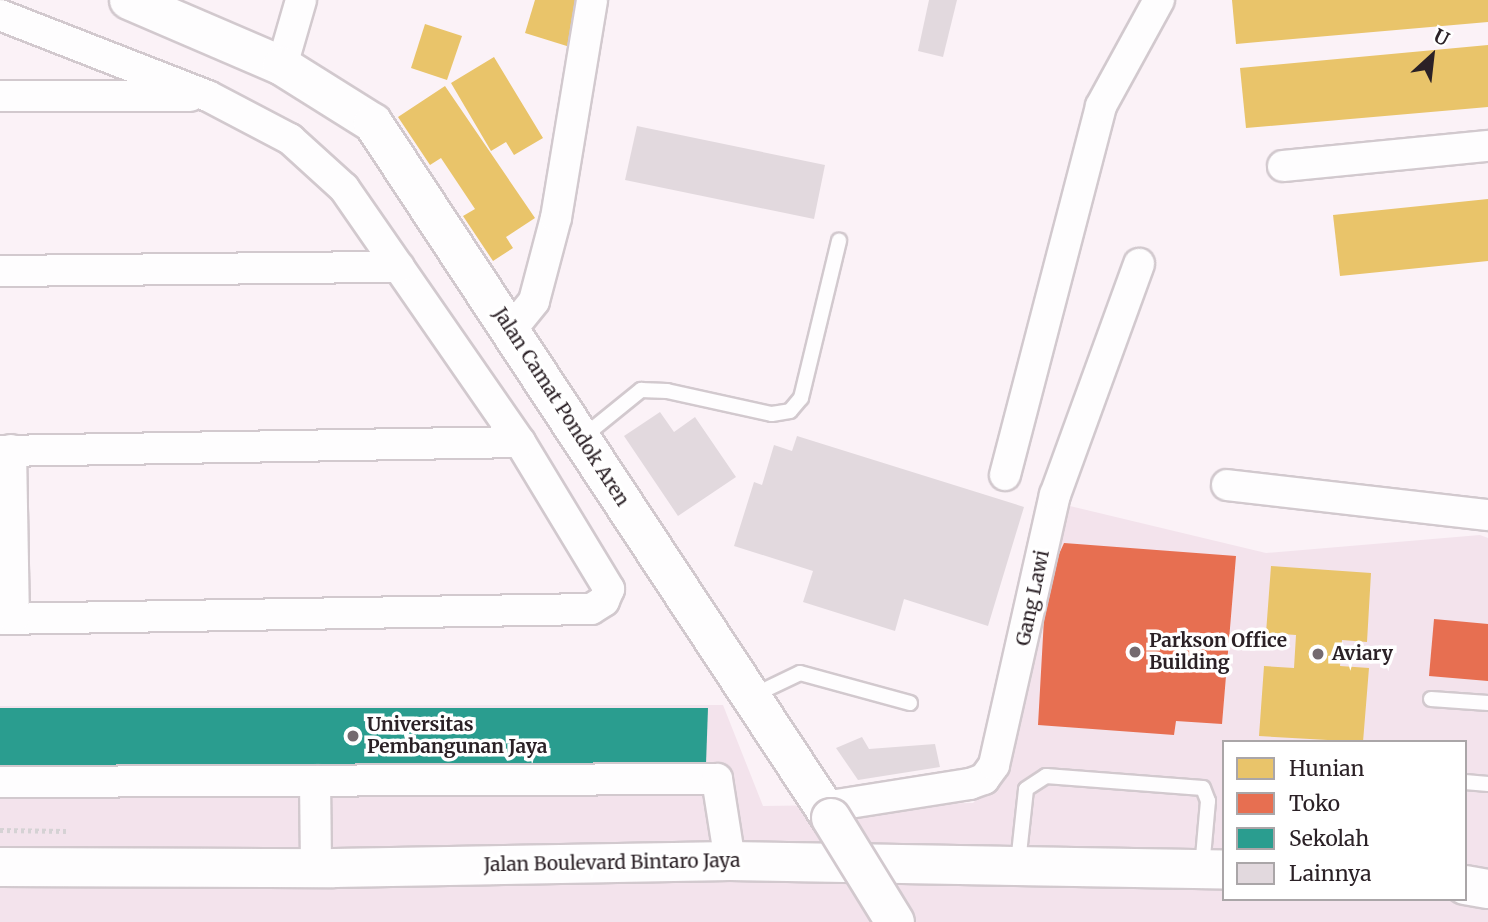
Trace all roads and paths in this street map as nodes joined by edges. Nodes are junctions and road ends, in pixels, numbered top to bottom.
1 (129, 0) edge
2 (300, 0) edge
3 (592, 0) edge
4 (1159, 0) edge
5 (0, 15) edge
6 (282, 66) junction
7 (0, 96) edge
8 (208, 96) junction
9 (1488, 146) edge
10 (1283, 166) dead end
11 (839, 241) dead end
12 (1139, 264) dead end
13 (399, 267) junction
14 (0, 271) edge
15 (510, 331) junction
16 (582, 438) junction
17 (520, 442) junction
18 (6, 451) edge
19 (1005, 475) dead end
20 (1227, 485) dead end
21 (1488, 515) edge
22 (7, 619) edge
23 (752, 697) junction
24 (1431, 699) dead end
25 (909, 703) dead end
26 (1488, 704) edge
27 (324, 781) junction
28 (0, 782) edge
29 (1467, 782) edge
30 (1488, 784) edge
31 (828, 812) junction
32 (730, 861) junction
33 (1018, 864) junction
34 (0, 866) edge
35 (325, 868) junction
36 (1213, 870) edge
37 (895, 922) edge

1 - 6 main road, Jalan Camat Pondok Aren
2 - 6 street
3 - 15 street
4 - 19 street
5 - 8 street
6 - 15 main road, Jalan Camat Pondok Aren
7 - 8 street
8 - 13 street
9 - 10 street
11 - 16 lane
12 - 31 street, Gang Lawi
13 - 14 street
13 - 17 street
15 - 16 main road, Jalan Camat Pondok Aren
16 - 23 main road, Jalan Camat Pondok Aren
17 - 18 street
17 - 22 street
18 - 22 street
20 - 21 street
23 - 25 lane
23 - 31 main road, Jalan Camat Pondok Aren
24 - 26 lane
27 - 28 street
27 - 32 street
27 - 35 street
29 - 30 lane
31 - 37 main road, Jalan Camat Pondok Aren, bridge
32 - 33 main road, Jalan Boulevard Bintaro Jaya
32 - 35 main road, Jalan Boulevard Bintaro Jaya
33 - 36 main road, Jalan Boulevard Bintaro Jaya
33 - 36 lane
34 - 35 main road, Jalan Boulevard Bintaro Jaya

